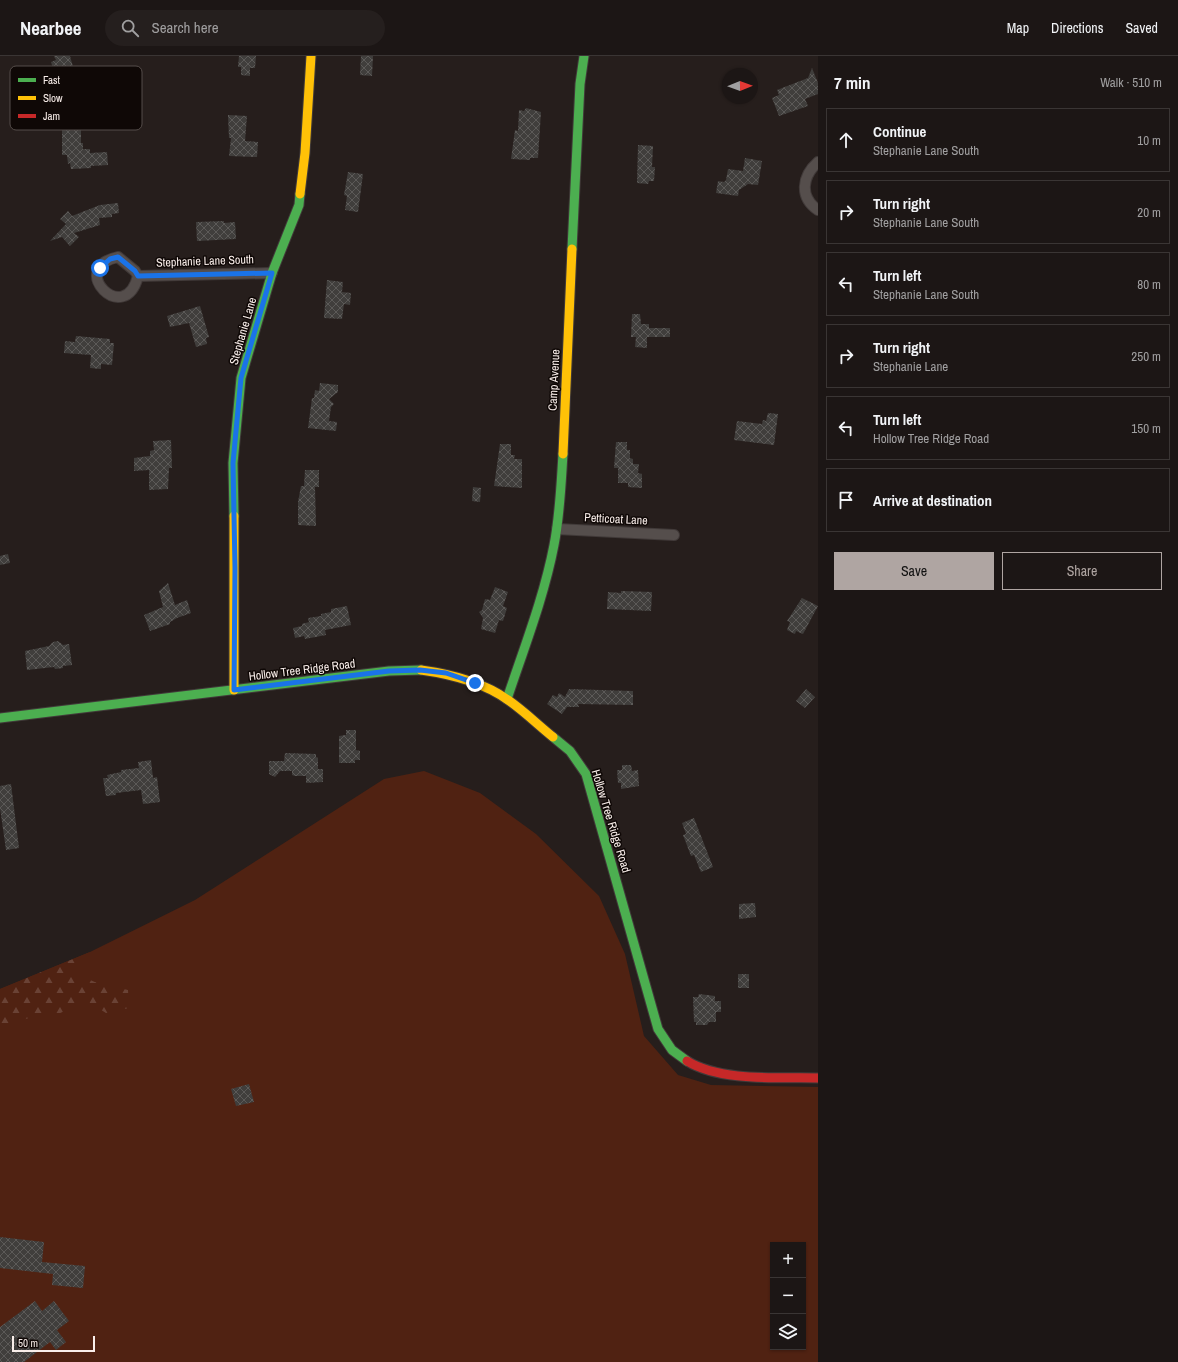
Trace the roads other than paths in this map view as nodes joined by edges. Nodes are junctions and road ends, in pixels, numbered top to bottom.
1 (311, 56) edge
2 (584, 56) edge
3 (818, 162) edge
4 (818, 210) edge
5 (272, 273) junction
6 (138, 276) dead end
7 (557, 529) junction
8 (674, 535) dead end
9 (234, 690) junction
10 (507, 699) junction
11 (0, 718) edge
12 (818, 1078) edge

1 - 5 street, Stephanie Lane
2 - 7 street, Camp Avenue
3 - 4 street
5 - 6 street, Stephanie Lane South
5 - 9 street, Stephanie Lane
7 - 8 street, Petticoat Lane
7 - 10 street, Camp Avenue
9 - 10 street, Hollow Tree Ridge Road
9 - 11 street, Hollow Tree Ridge Road
10 - 12 street, Hollow Tree Ridge Road

